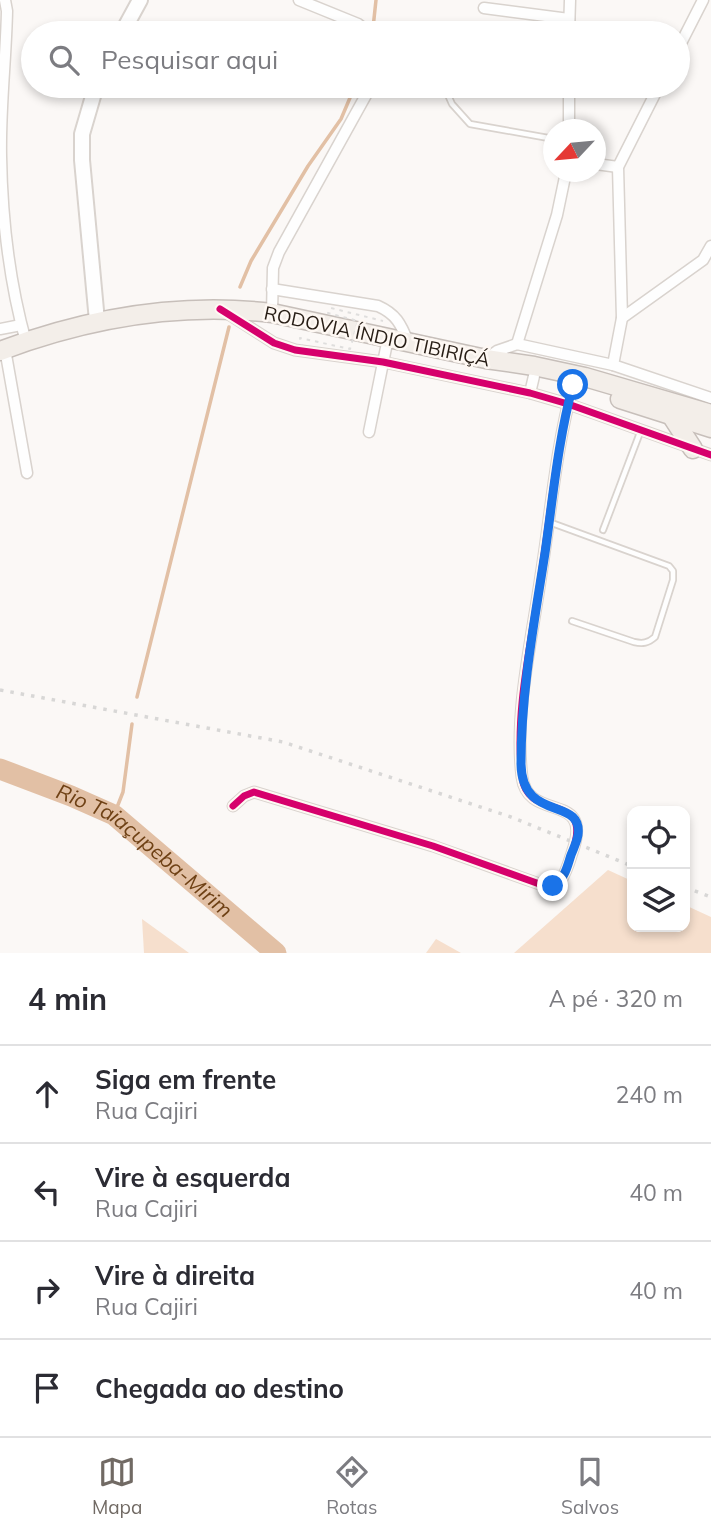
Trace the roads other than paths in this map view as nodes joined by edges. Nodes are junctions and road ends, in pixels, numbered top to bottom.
1 (5, 0) edge
2 (140, 0) edge
3 (299, 0) edge
4 (570, 0) edge
5 (703, 0) edge
6 (484, 8) dead end
7 (569, 19) joint
8 (129, 21) edge
9 (351, 21) edge
10 (690, 25) edge
11 (92, 98) edge
12 (364, 98) edge
13 (449, 98) edge
14 (569, 98) edge
15 (653, 98) edge
16 (569, 119) edge
17 (543, 137) edge
18 (606, 165) edge
19 (618, 167) junction
20 (564, 182) edge
21 (711, 246) edge
22 (707, 262) edge
23 (272, 289) junction
24 (220, 309) junction
25 (272, 313) junction
26 (622, 318) junction
27 (97, 321) junction
28 (0, 329) edge
29 (386, 329) junction
30 (23, 333) junction
31 (408, 342) junction
32 (517, 344) junction
33 (2, 350) edge
34 (486, 359) junction
35 (383, 362) junction
36 (508, 363) junction
37 (613, 365) junction
38 (532, 385) junction
39 (573, 385) junction
40 (711, 398) edge
41 (568, 404) junction
42 (711, 414) edge
43 (671, 415) junction
44 (711, 428) edge
45 (641, 430) junction
46 (369, 432) dead end
47 (693, 449) junction
48 (711, 455) edge
49 (27, 473) dead end
50 (549, 522) junction
51 (603, 530) dead end
52 (572, 621) dead end
53 (233, 806) dead end

1 - 30 street
2 - 8 street
3 - 9 street
4 - 7 street
5 - 10 street
6 - 7 street
11 - 27 street
12 - 23 street
13 - 17 lane
14 - 16 street
15 - 19 street
18 - 19 street
19 - 26 street
20 - 32 street
21 - 22 street
22 - 26 street
23 - 25 street
23 - 31 street
24 - 25 highway, RODOVIA ÍNDIO TIBIRIÇÁ
24 - 27 highway, RODOVIA ÍNDIO TIBIRIÇÁ
24 - 35 street
25 - 29 highway, RODOVIA ÍNDIO TIBIRIÇÁ
26 - 37 street
27 - 30 highway, RODOVIA ÍNDIO TIBIRIÇÁ
28 - 30 street
29 - 31 highway, RODOVIA ÍNDIO TIBIRIÇÁ
29 - 35 street
30 - 33 highway, RODOVIA ÍNDIO TIBIRIÇÁ
31 - 34 highway, RODOVIA ÍNDIO TIBIRIÇÁ
32 - 34 street
32 - 37 street
33 - 49 street
34 - 36 highway, RODOVIA ÍNDIO TIBIRIÇÁ
35 - 38 street
35 - 46 street
36 - 38 highway, RODOVIA ÍNDIO TIBIRIÇÁ
36 - 42 highway, RODOVIA ÍNDIO TIBIRIÇÁ
37 - 40 street
38 - 39 highway, RODOVIA ÍNDIO TIBIRIÇÁ
38 - 41 street
39 - 41 street
39 - 43 highway, RODOVIA ÍNDIO TIBIRIÇÁ
41 - 45 street
41 - 50 street
43 - 44 highway, RODOVIA ÍNDIO TIBIRIÇÁ
43 - 47 highway
45 - 47 street
45 - 51 lane
47 - 48 street
50 - 52 lane
50 - 53 street

